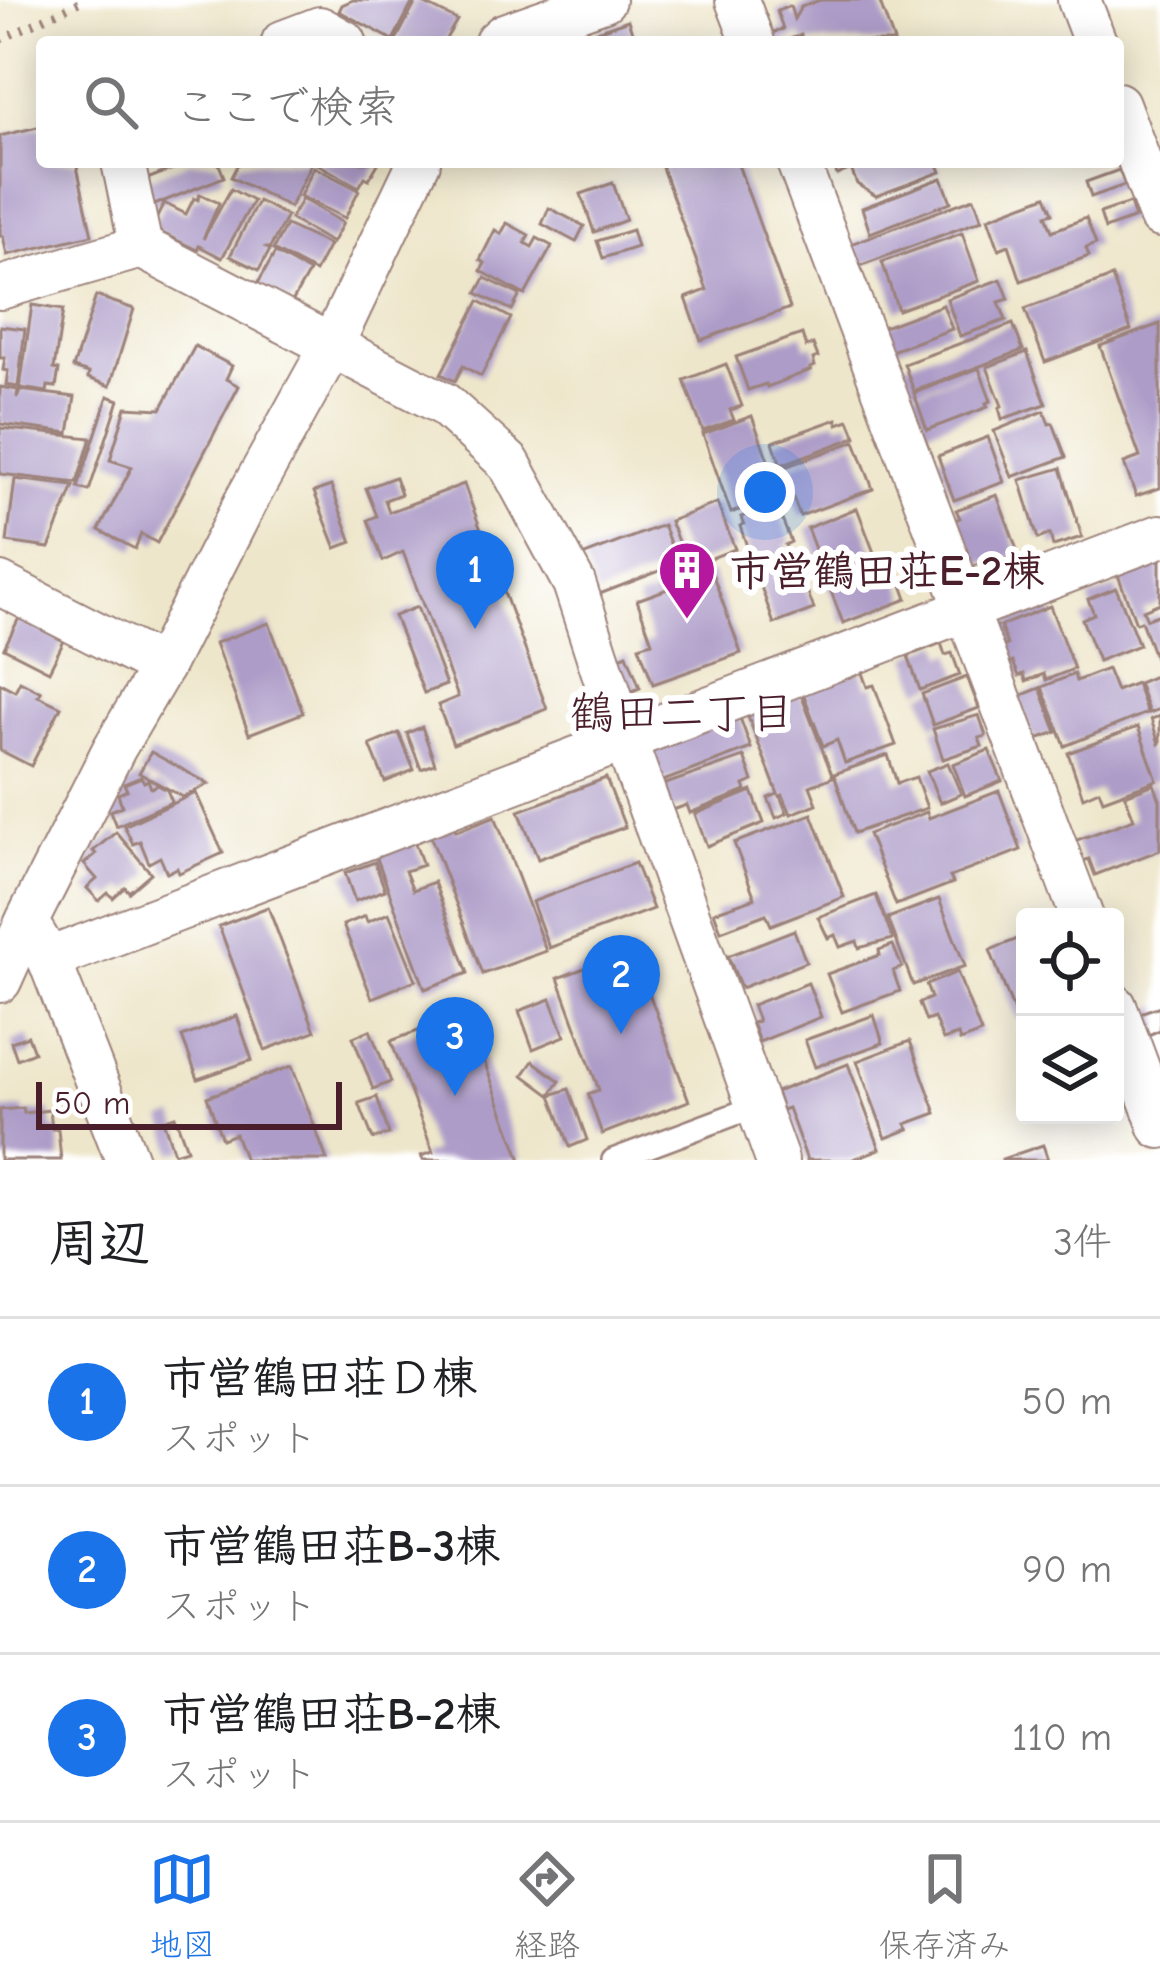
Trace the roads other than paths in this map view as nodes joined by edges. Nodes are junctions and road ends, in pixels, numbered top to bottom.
1 (604, 0) edge
2 (737, 0) edge
3 (1079, 0) edge
4 (299, 36) edge
5 (334, 36) edge
6 (503, 36) edge
7 (751, 36) edge
8 (1093, 36) edge
9 (1124, 120) edge
10 (124, 168) edge
11 (415, 168) edge
12 (800, 168) edge
13 (1160, 216) edge
14 (141, 247) junction
15 (0, 288) edge
16 (331, 346) junction
17 (1160, 536) edge
18 (0, 584) edge
19 (968, 611) junction
20 (163, 667) junction
21 (625, 740) junction
22 (1079, 908) edge
23 (13, 916) edge
24 (49, 959) junction
25 (0, 981) edge
26 (1119, 1016) edge
27 (757, 1106) junction
28 (1160, 1127) edge
29 (127, 1160) edge
30 (613, 1160) edge
31 (777, 1160) edge

1 - 6 street
2 - 7 street
3 - 8 street
4 - 5 street
9 - 13 street
10 - 14 street
11 - 16 street
12 - 19 street
14 - 15 street
14 - 16 street
16 - 20 street
16 - 21 street
17 - 19 street
18 - 20 street
19 - 21 street
19 - 22 street
20 - 23 street
21 - 24 street
21 - 27 street
23 - 24 street
23 - 25 street
24 - 29 street
26 - 28 street
27 - 30 lane
27 - 31 street

